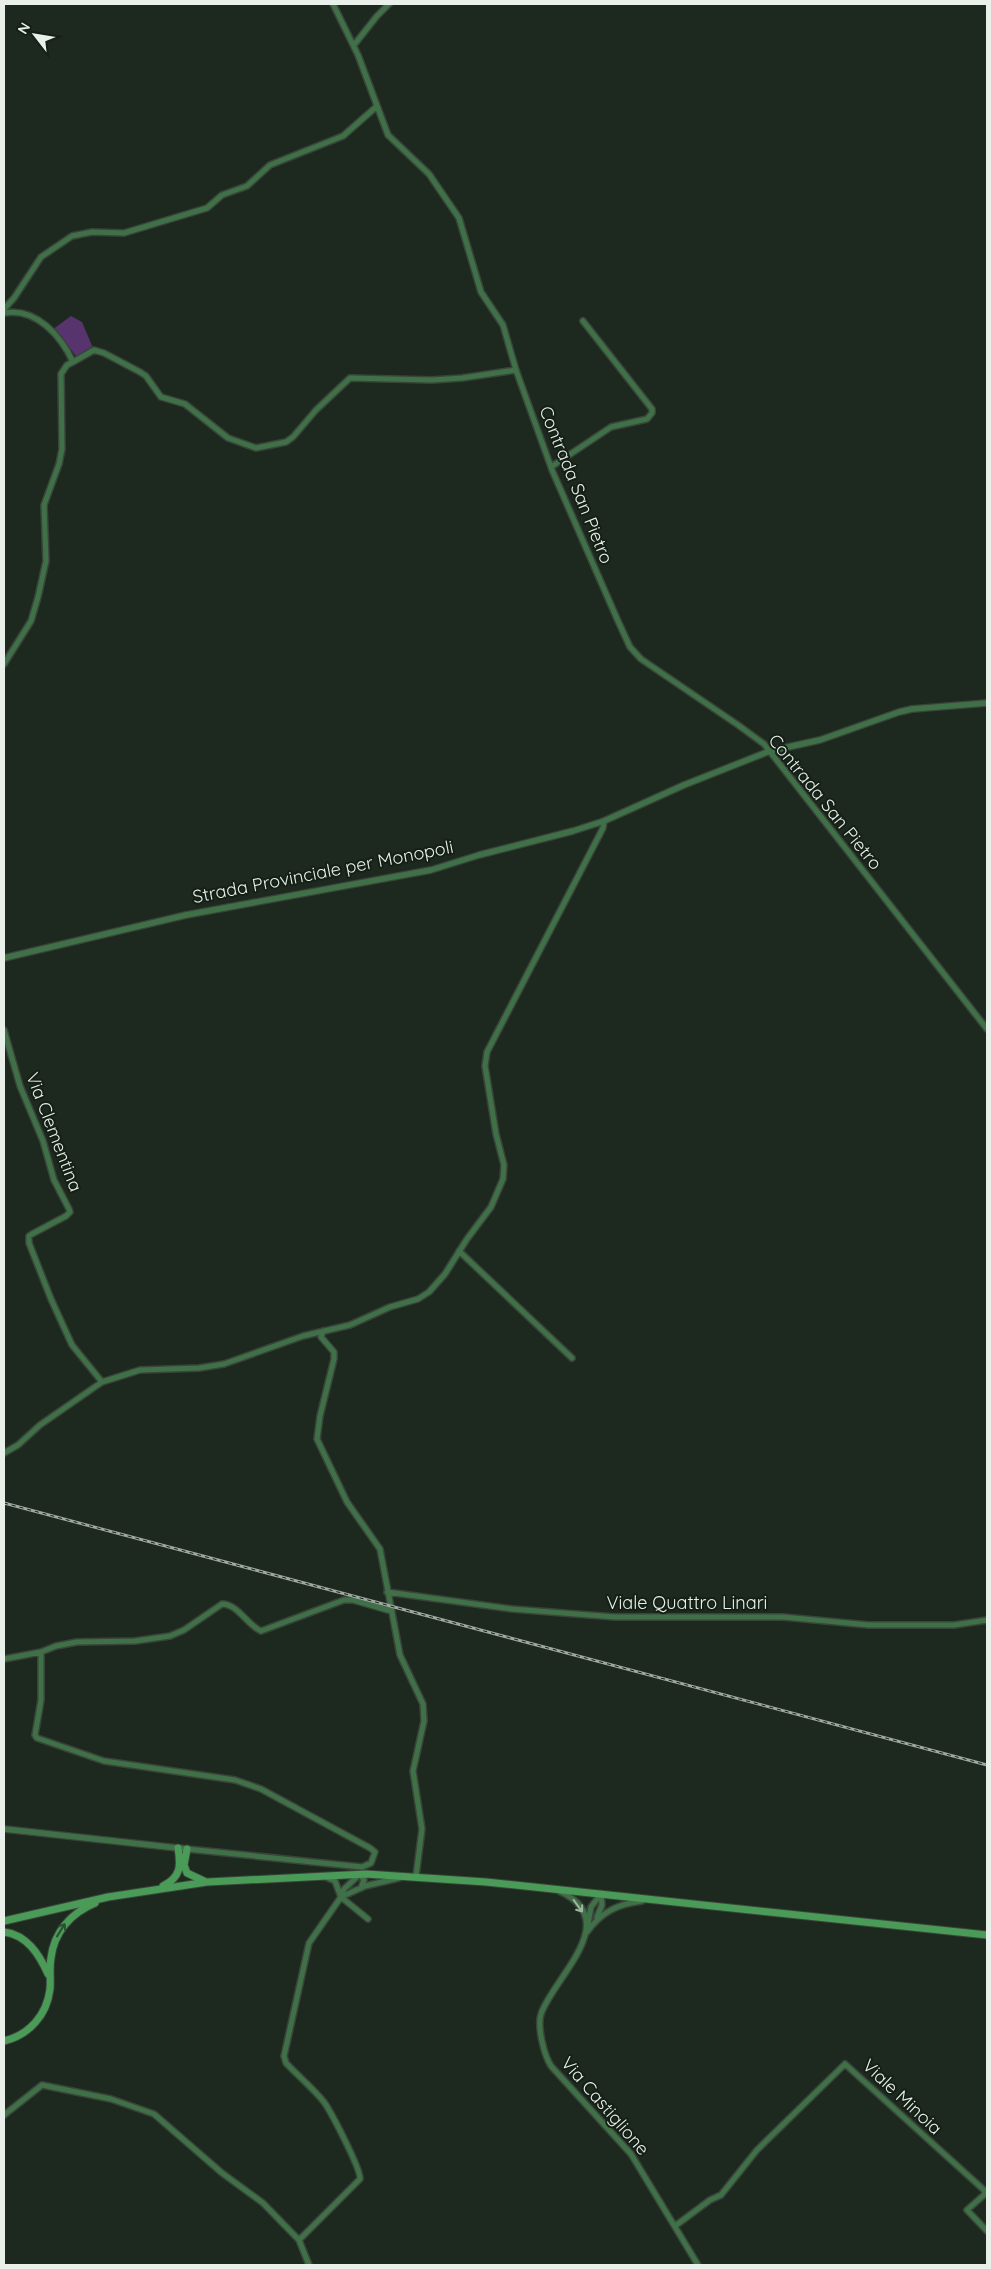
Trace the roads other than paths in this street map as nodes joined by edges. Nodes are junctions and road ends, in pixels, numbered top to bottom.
1 (333, 4) edge
2 (389, 4) edge
3 (354, 45) junction
4 (376, 107) junction
5 (4, 309) edge
6 (4, 313) edge
7 (583, 321) dead end
8 (72, 362) junction
9 (516, 370) junction
10 (551, 467) junction
11 (4, 664) edge
12 (987, 704) edge
13 (770, 751) junction
14 (604, 821) junction
15 (4, 958) edge
16 (987, 1029) edge
17 (4, 1030) edge
18 (459, 1251) junction
19 (323, 1331) junction
20 (572, 1358) dead end
21 (102, 1382) junction
22 (4, 1453) edge
23 (387, 1592) junction
24 (391, 1611) junction
25 (987, 1620) edge
26 (41, 1652) junction
27 (4, 1659) edge
28 (4, 1830) edge
29 (178, 1848) junction
30 (187, 1849) junction
31 (360, 1874) junction
32 (322, 1876) junction
33 (405, 1876) junction
34 (416, 1876) junction
35 (207, 1882) junction
36 (361, 1888) junction
37 (157, 1889) junction
38 (555, 1889) junction
39 (601, 1894) junction
40 (108, 1897) junction
41 (341, 1897) junction
42 (649, 1900) junction
43 (368, 1919) dead end
44 (596, 1920) junction
45 (4, 1922) edge
46 (587, 1930) junction
47 (4, 1932) edge
48 (987, 1935) edge
49 (50, 1976) junction
50 (4, 2041) edge
51 (4, 2115) edge
52 (675, 2226) junction
53 (987, 2232) edge
54 (299, 2240) junction
55 (309, 2265) edge
56 (698, 2265) edge

1 - 3 street, Contrada San Pietro
2 - 3 street
3 - 4 street, Contrada San Pietro
4 - 5 street
4 - 9 street, Contrada San Pietro
6 - 8 street
7 - 10 street
8 - 9 street
8 - 11 street
9 - 10 street, Contrada San Pietro
10 - 13 street, Contrada San Pietro
12 - 13 street, Strada Provinciale per Monopoli
13 - 14 street, Strada Provinciale per Monopoli
13 - 16 street, Contrada San Pietro
14 - 15 street, Strada Provinciale per Monopoli
14 - 18 street
17 - 21 street, Via Clementina
18 - 19 street
18 - 20 street
19 - 21 street
19 - 23 street
21 - 22 street
23 - 24 street
23 - 25 street, Viale Quattro Linari
24 - 26 street
24 - 34 street
26 - 27 street
26 - 30 street
28 - 29 street
29 - 30 street
29 - 37 main road
30 - 35 main road
31 - 32 main road
31 - 33 main road
31 - 36 street
31 - 41 street
32 - 35 main road
32 - 41 street
33 - 34 main road
33 - 36 street
34 - 38 main road
35 - 37 main road
36 - 41 street
37 - 40 main road
38 - 39 main road
38 -> 46 street
39 - 42 main road
39 - 44 street, Via Castiglione
39 - 46 street, Via Castiglione
40 - 45 main road
49 -> 40 main road
41 - 43 street
41 - 54 street
42 - 44 street, Via Castiglione
42 - 48 main road
44 - 46 street, Via Castiglione
46 - 52 street, Via Castiglione
47 - 49 main road
49 - 50 main road
51 - 54 street
52 - 53 street, Viale Minoia
52 - 56 street, Via Castiglione
54 - 55 street

